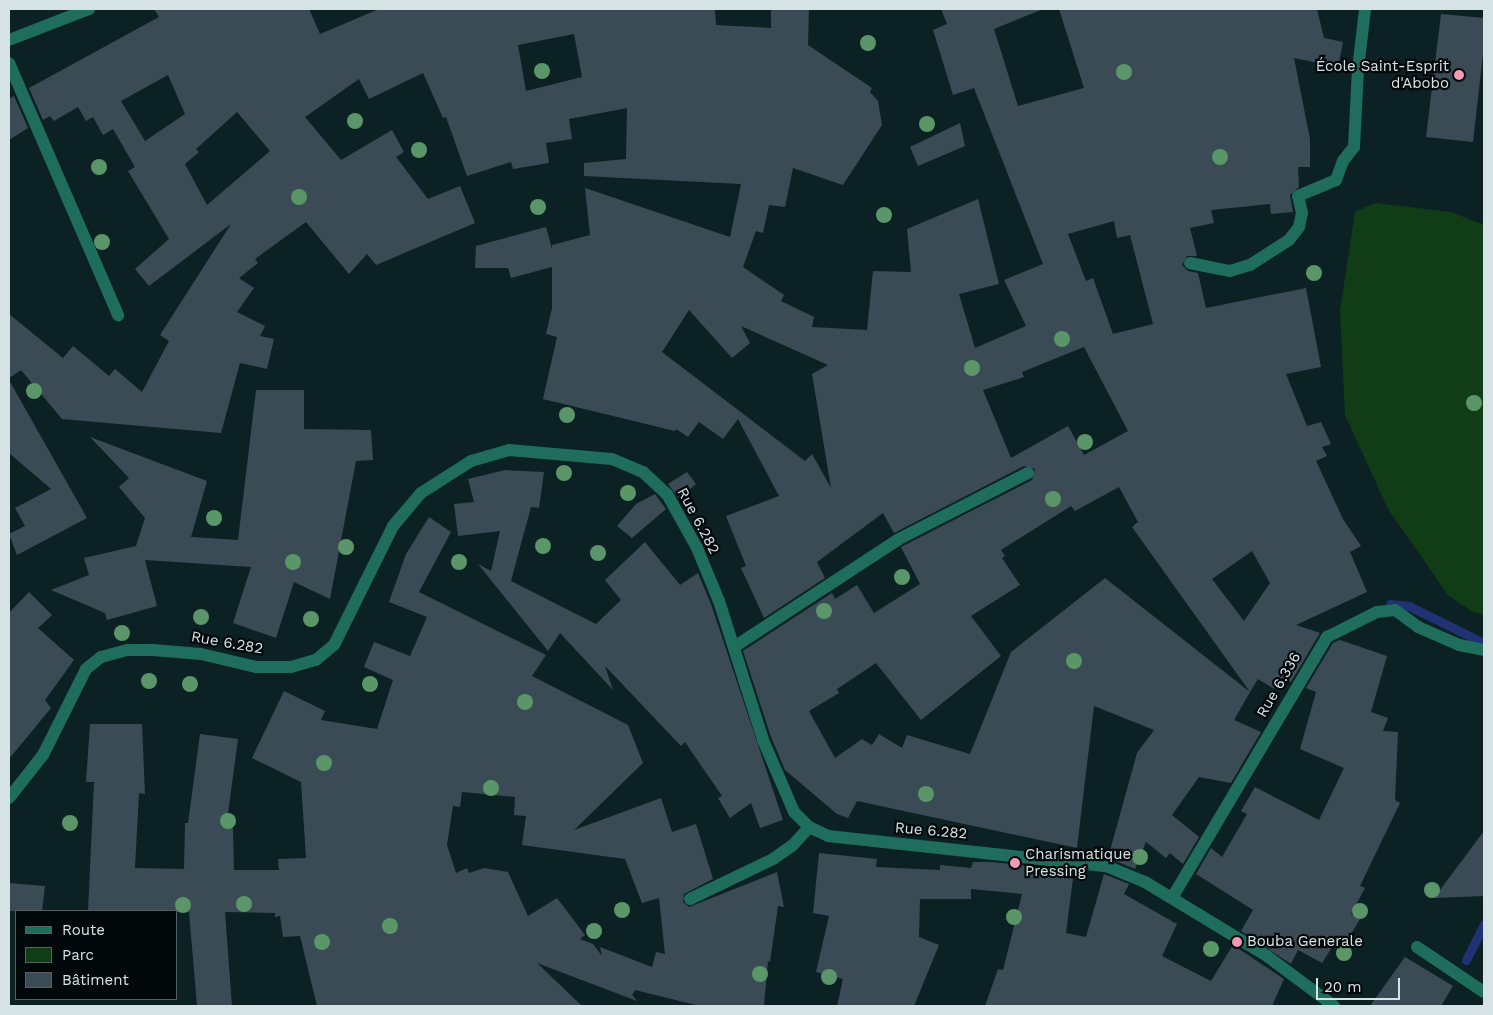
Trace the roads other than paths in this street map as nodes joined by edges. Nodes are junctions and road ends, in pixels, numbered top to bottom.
1 (89, 9) edge
2 (1365, 9) edge
3 (9, 40) edge
4 (9, 63) edge
5 (1190, 263) dead end
6 (118, 315) dead end
7 (1028, 472) dead end
8 (734, 647) junction
9 (1484, 650) edge
10 (9, 798) edge
11 (809, 827) junction
12 (1172, 898) junction
13 (690, 899) dead end
14 (1417, 947) dead end
15 (1484, 992) edge
16 (1334, 1006) edge

1 - 3 street
2 - 5 street
4 - 6 street
7 - 8 street
8 - 10 street, Rue 6.282
8 - 11 street, Rue 6.282
9 - 12 street, Rue 6.336
11 - 12 street, Rue 6.282
11 - 13 street
12 - 16 street, Rue 6.282
14 - 15 street

